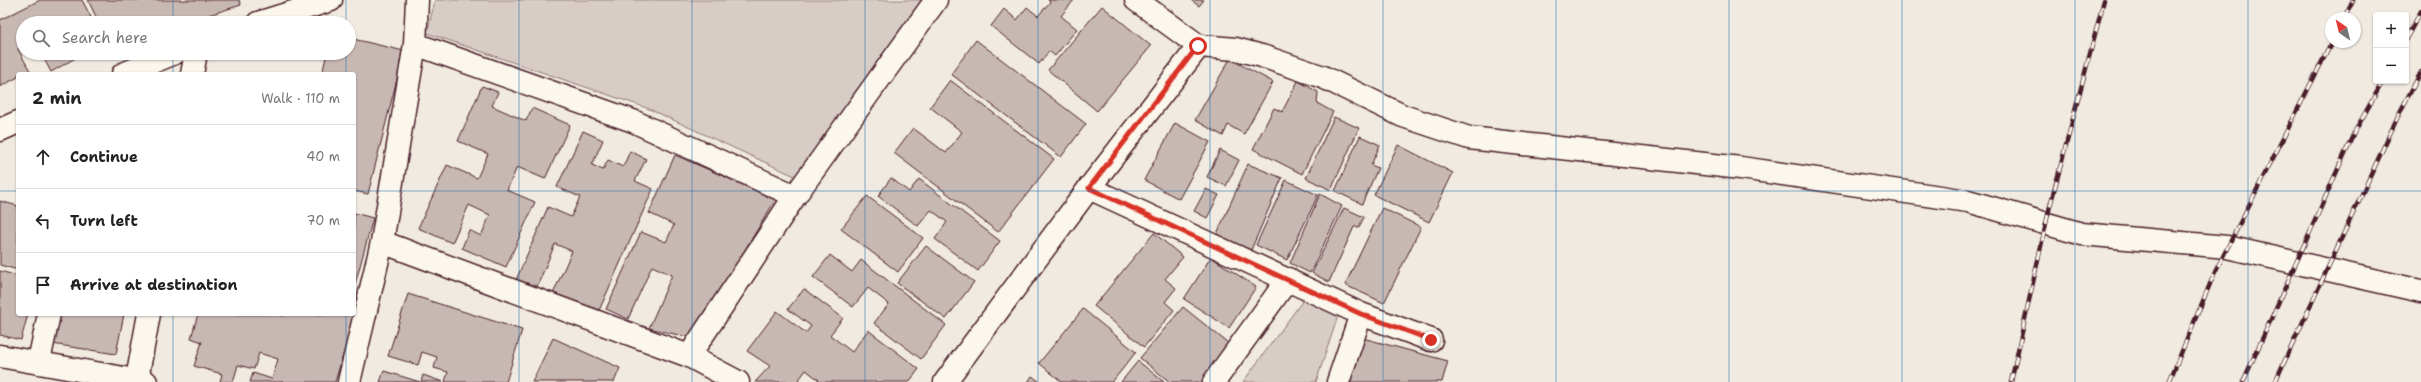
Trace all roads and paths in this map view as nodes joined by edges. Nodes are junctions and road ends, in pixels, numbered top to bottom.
1 (331, 0) edge
2 (417, 0) edge
3 (936, 0) edge
4 (1136, 0) edge
5 (280, 16) edge
6 (415, 44) junction
7 (1198, 46) junction
8 (158, 60) edge
9 (195, 60) edge
10 (129, 72) edge
11 (192, 72) edge
12 (16, 123) edge
13 (0, 130) edge
14 (1089, 188) junction
15 (795, 196) junction
16 (382, 242) junction
17 (1288, 279) junction
18 (2421, 291) edge
19 (1361, 314) junction
20 (50, 316) edge
21 (149, 316) edge
22 (1431, 340) dead end
23 (0, 356) edge
24 (689, 356) junction
25 (39, 361) junction
26 (142, 381) edge
27 (349, 382) edge
28 (738, 382) edge
29 (945, 382) edge
30 (1214, 382) edge
31 (1338, 382) edge

1 - 5 street
2 - 6 street
3 - 15 street
4 - 7 street
6 - 15 street
6 - 16 street
7 - 14 street
7 - 18 street
8 - 10 street
9 - 11 street
12 - 13 street
14 - 17 street
14 - 29 street
15 - 24 street
16 - 24 street
16 - 27 street
17 - 19 street
17 - 30 street
19 - 22 street
19 - 31 street
20 - 25 street
21 - 26 street
23 - 25 street
24 - 28 street
25 - 26 street

